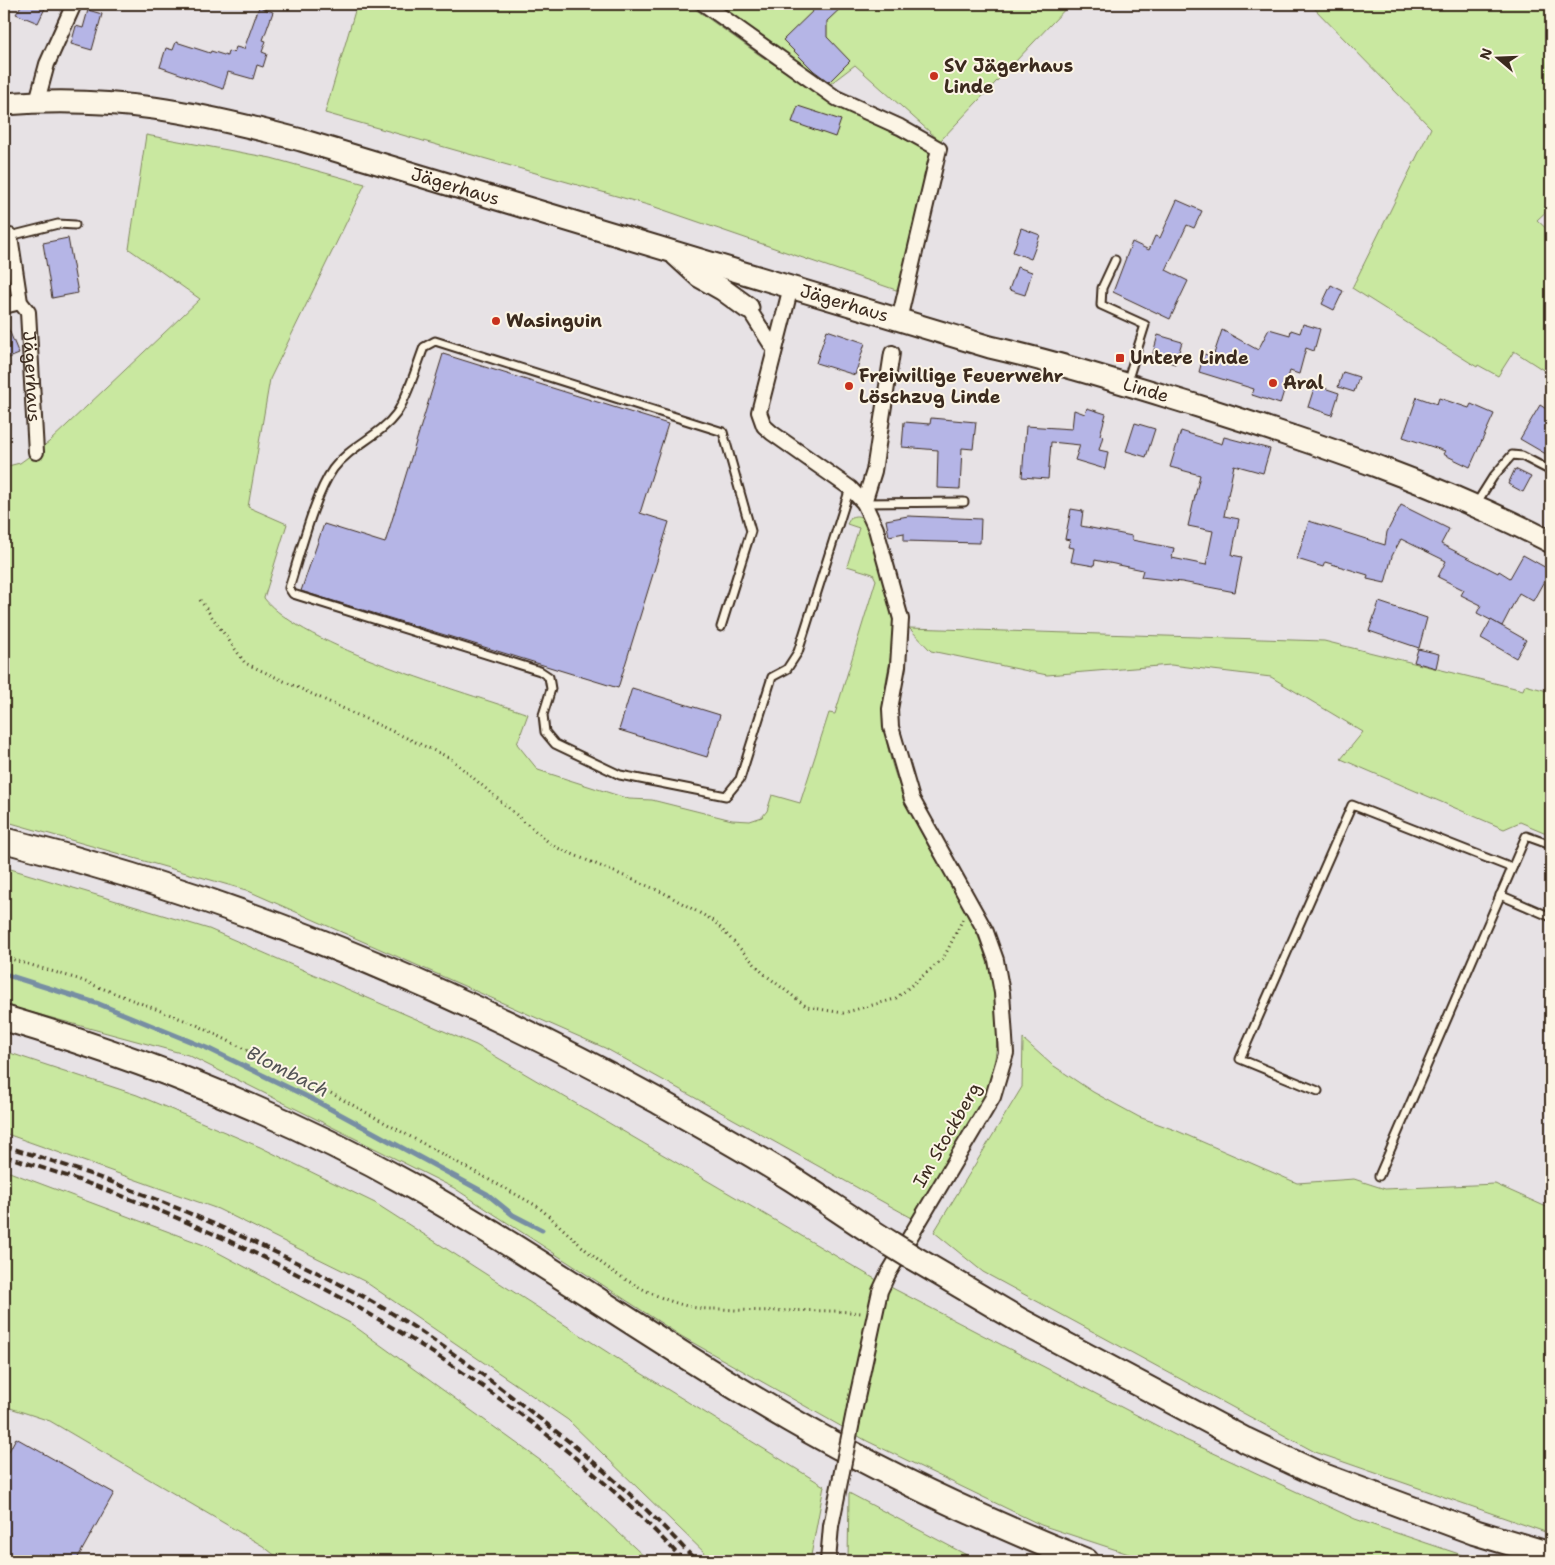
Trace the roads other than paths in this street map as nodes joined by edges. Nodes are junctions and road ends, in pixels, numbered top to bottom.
1 (74, 4) edge
2 (704, 4) edge
3 (37, 101) junction
4 (4, 104) edge
5 (75, 225) dead end
6 (10, 236) joint
7 (670, 250) junction
8 (1115, 260) dead end
9 (791, 287) junction
10 (20, 302) junction
11 (4, 306) edge
12 (748, 308) joint
13 (899, 320) junction
14 (774, 349) junction
15 (892, 353) dead end
16 (1126, 385) junction
17 (36, 452) dead end
18 (1551, 471) edge
19 (850, 488) junction
20 (964, 502) dead end
21 (864, 503) junction
22 (1476, 505) junction
23 (1551, 542) edge
24 (721, 627) dead end
25 (4, 840) edge
26 (1551, 845) edge
27 (1512, 868) junction
28 (1500, 895) junction
29 (1551, 917) edge
30 (4, 1018) edge
31 (1318, 1091) dead end
32 (1379, 1176) dead end
33 (1551, 1555) edge
34 (828, 1561) edge
35 (1086, 1561) edge

1 - 3 street
2 - 13 street
3 - 4 main road, Jägerhaus
3 - 7 main road, Jägerhaus
5 - 6 lane
6 - 10 street, Jägerhaus
7 - 9 main road, Jägerhaus
7 - 12 main road
8 - 16 lane
9 - 13 main road, Jägerhaus
9 - 14 street, Im Stockberg
10 - 11 street
10 - 17 street, Jägerhaus
12 - 14 street
13 - 16 main road, Linde
14 - 19 street, Im Stockberg
15 - 21 street
16 - 22 main road, Linde
18 - 22 lane
19 - 21 street, Im Stockberg
19 - 24 lane
20 - 21 lane
21 - 34 street, Im Stockberg, bridge
22 - 23 main road, Linde
25 - 33 highway, bridge
26 - 27 lane
27 - 28 lane
27 - 31 lane
28 - 29 lane
28 - 32 lane
30 - 35 highway

